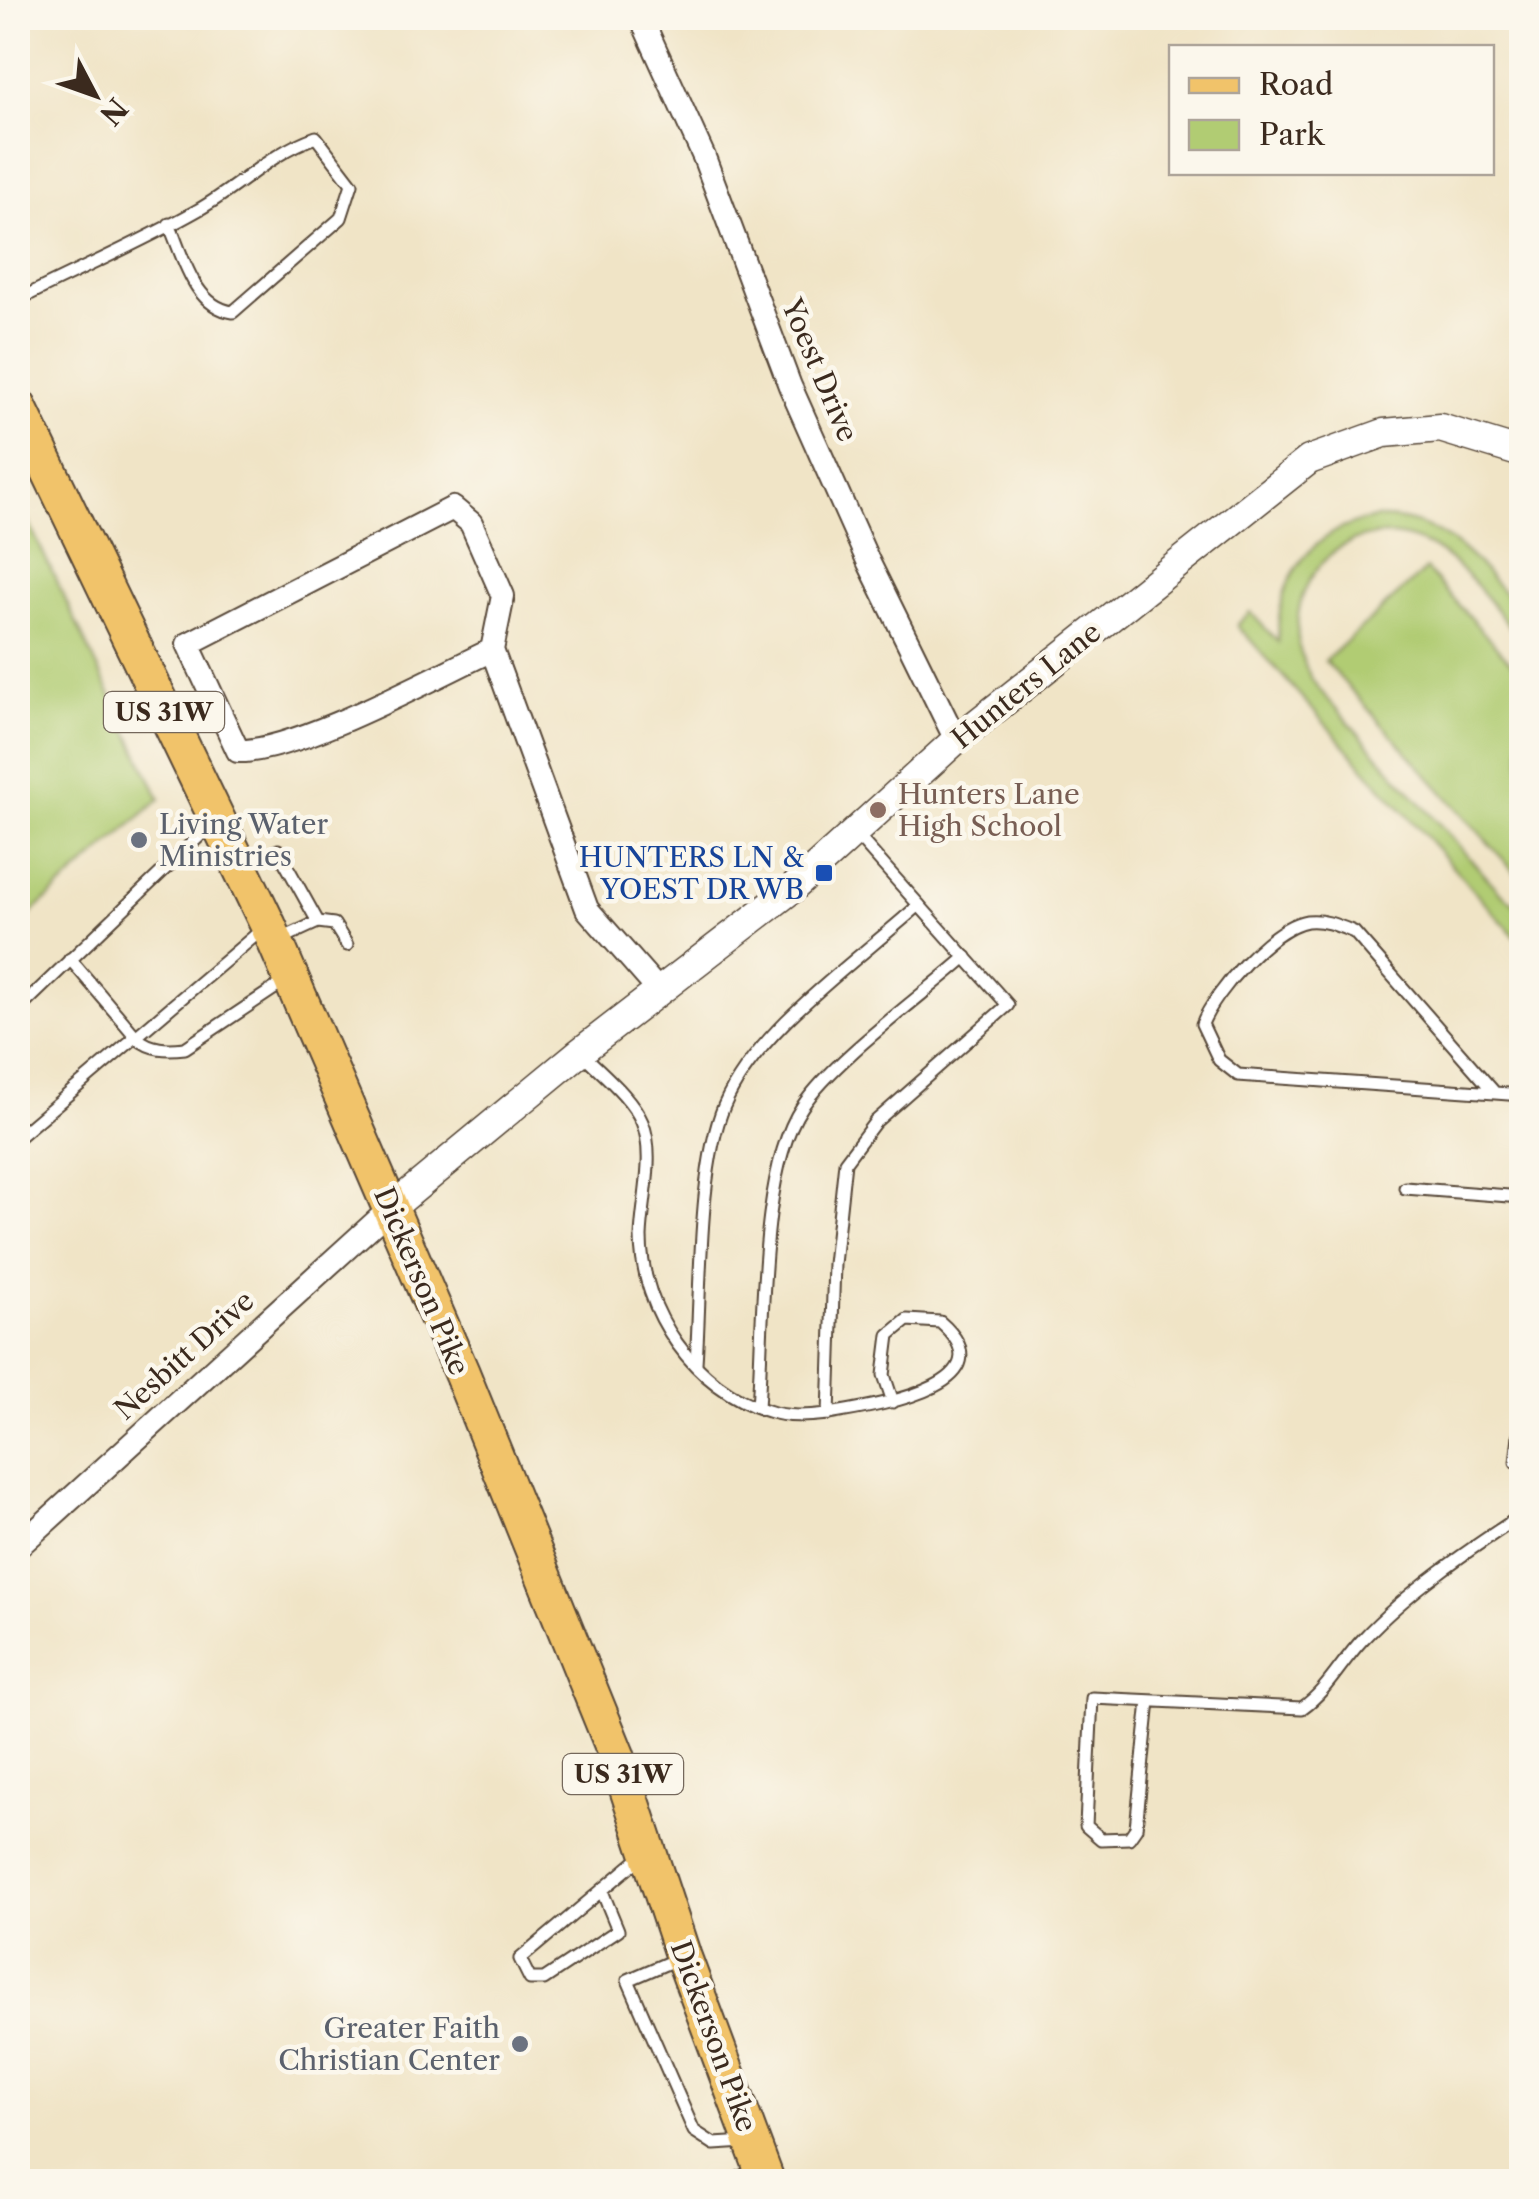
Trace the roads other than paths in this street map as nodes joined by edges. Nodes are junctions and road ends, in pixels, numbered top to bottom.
1 (641, 18) edge
2 (169, 224) junction
3 (18, 300) edge
4 (18, 406) edge
5 (1522, 453) edge
6 (492, 650) junction
7 (956, 740) junction
8 (216, 820) junction
9 (854, 832) junction
10 (240, 867) junction
11 (919, 905) junction
12 (318, 922) junction
13 (271, 933) junction
14 (347, 945) dead end
15 (966, 957) junction
16 (70, 960) junction
17 (290, 978) junction
18 (660, 991) junction
19 (18, 1010) edge
20 (137, 1038) junction
21 (580, 1052) junction
22 (1494, 1093) junction
23 (1522, 1095) edge
24 (18, 1137) edge
25 (1404, 1188) dead end
26 (1522, 1198) edge
27 (391, 1208) junction
28 (696, 1363) junction
29 (893, 1402) junction
30 (758, 1407) junction
31 (1522, 1408) edge
32 (829, 1414) junction
33 (1522, 1463) edge
34 (1522, 1515) edge
35 (18, 1547) edge
36 (1149, 1701) junction
37 (649, 1850) junction
38 (602, 1890) junction
39 (683, 1956) junction
40 (753, 2168) edge

1 - 7 street, Yoest Drive
2 - 2 lane
2 - 3 lane
4 - 8 main road, Dickerson Pike / US 31W
5 - 7 street, Hunters Lane
6 - 6 street
6 - 18 street
7 - 9 street, Hunters Lane
8 - 10 main road, Dickerson Pike / US 31W
8 - 16 lane
9 - 11 lane
9 - 18 street, Hunters Lane
10 - 12 lane
10 - 13 main road, Dickerson Pike / US 31W
11 - 15 lane
11 - 28 lane
12 - 13 lane
12 - 14 lane
13 - 17 main road, Dickerson Pike / US 31W
13 - 20 lane
15 - 30 lane
15 - 32 lane
16 - 19 lane
16 - 20 lane
17 - 20 lane
17 - 27 main road, Dickerson Pike / US 31W
18 - 21 street, Hunters Lane
20 - 24 lane
21 - 27 street, Hunters Lane
21 - 28 lane
22 - 22 lane
22 - 23 lane
25 - 26 lane
27 - 35 street, Nesbitt Drive
27 - 37 main road, Dickerson Pike / US 31W
28 - 30 lane
29 - 29 lane
29 - 32 lane
30 - 32 lane
31 - 33 lane
34 - 36 lane
36 - 36 lane
37 - 38 lane
37 - 39 main road, Dickerson Pike / US 31W
38 - 38 lane
39 - 40 main road, Dickerson Pike / US 31W
39 - 40 lane

